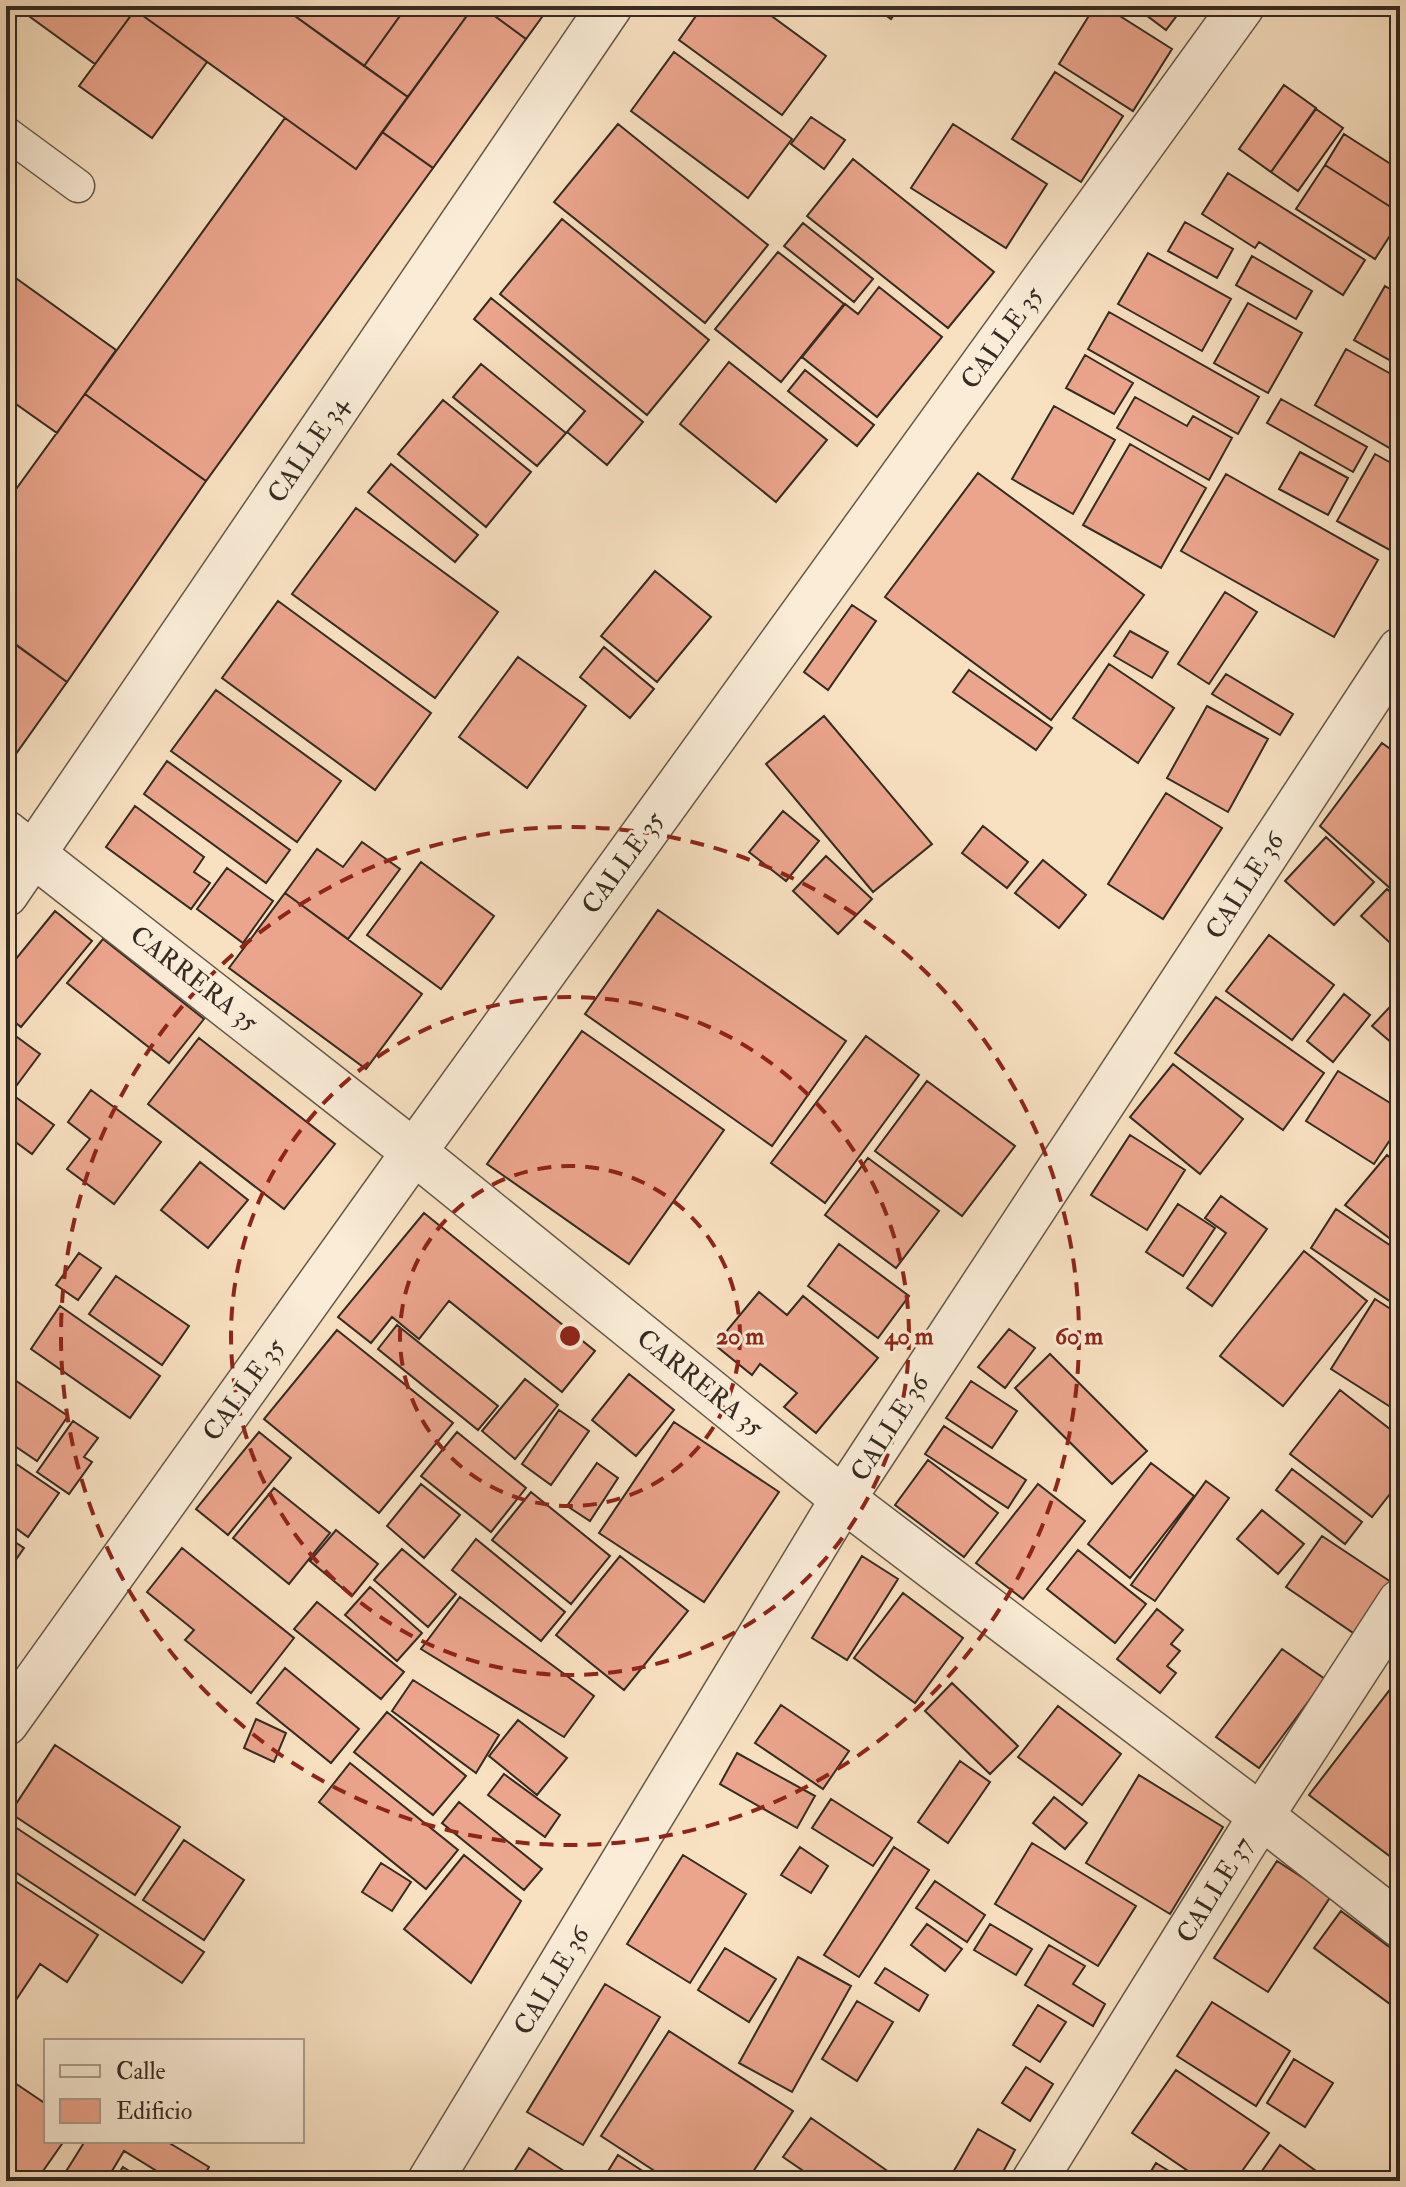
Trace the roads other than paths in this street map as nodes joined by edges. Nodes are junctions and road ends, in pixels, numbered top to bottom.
1 (610, 6) edge
2 (1242, 6) edge
3 (6, 133) edge
4 (78, 186) dead end
5 (1400, 650) edge
6 (20, 844) edge
7 (6, 894) edge
8 (414, 1152) junction
9 (843, 1499) junction
10 (1400, 1602) edge
11 (6, 1723) edge
12 (1261, 1816) junction
13 (1400, 1925) edge
14 (430, 2181) edge
15 (1034, 2181) edge

1 - 6 street, CALLE 34
2 - 8 street, CALLE 35
3 - 4 lane
5 - 9 street, CALLE 36
6 - 7 street, CALLE 34
6 - 8 street, CARRERA 35
8 - 9 street, CARRERA 35
8 - 11 street, CALLE 35
9 - 12 street, CARRERA 35
9 - 14 street, CALLE 36
10 - 12 street, CALLE 37
12 - 13 street, CARRERA 35
12 - 15 street, CALLE 37

